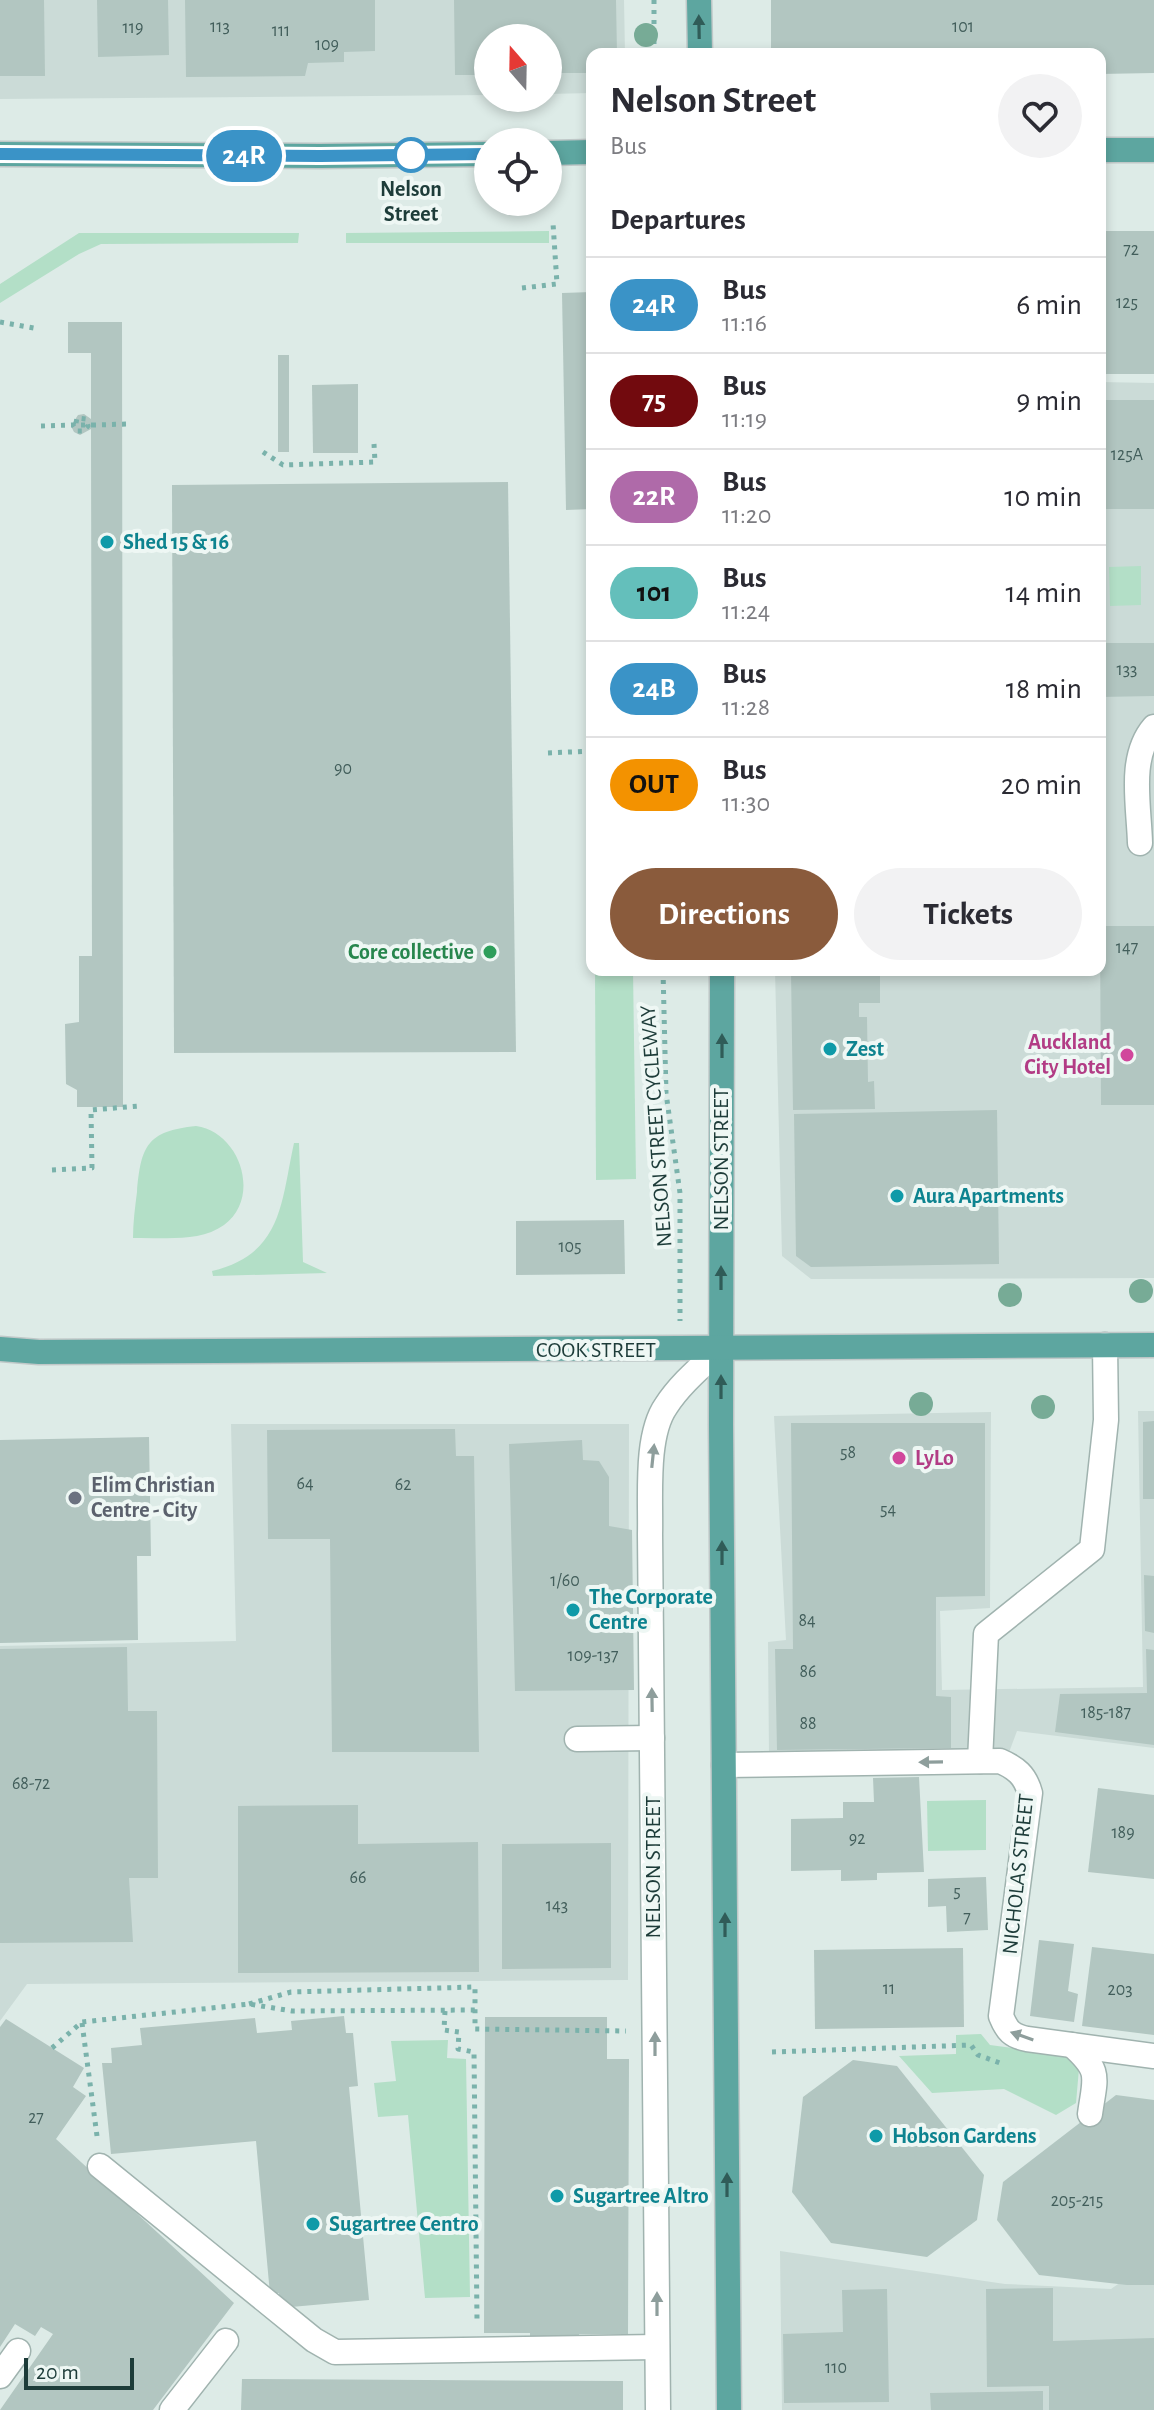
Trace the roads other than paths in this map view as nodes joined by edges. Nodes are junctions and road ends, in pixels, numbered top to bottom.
1 (699, 0) edge
2 (700, 48) edge
3 (1106, 150) edge
4 (1154, 150) edge
5 (586, 152) edge
6 (562, 153) edge
7 (0, 154) edge
8 (474, 154) edge
9 (1154, 727) edge
10 (1140, 843) dead end
11 (722, 976) edge
12 (1105, 1345) junction
13 (1154, 1345) edge
14 (721, 1348) junction
15 (0, 1349) edge
16 (39, 1352) junction
17 (0, 1359) edge
18 (652, 1738) junction
19 (577, 1739) dead end
20 (980, 1761) junction
21 (724, 1765) junction
22 (1072, 2045) junction
23 (1154, 2056) edge
24 (1090, 2114) dead end
25 (99, 2156) road end
26 (226, 2341) dead end
27 (657, 2347) junction
28 (18, 2351) dead end
29 (0, 2376) edge
30 (172, 2410) edge
31 (658, 2410) edge
32 (729, 2410) edge

2 -> 1 main road
3 - 4 main road
5 - 6 main road
7 - 8 main road
9 - 10 street
14 -> 11 main road, NELSON STREET
12 - 13 main road, COOK STREET
12 - 14 main road, COOK STREET
12 - 20 street
14 - 16 main road, COOK STREET
18 -> 14 street, NELSON STREET
21 -> 14 main road, NELSON STREET
15 - 16 main road, COOK STREET
16 - 17 main road, COOK STREET
18 - 19 street
27 -> 18 street, NELSON STREET
20 -> 21 street, NICHOLAS STREET
22 -> 20 street, NICHOLAS STREET
32 -> 21 main road, NELSON STREET
22 - 23 street, NICHOLAS STREET
22 - 24 street
25 - 27 street
26 - 30 street
27 - 31 street, NELSON STREET
28 - 29 street

